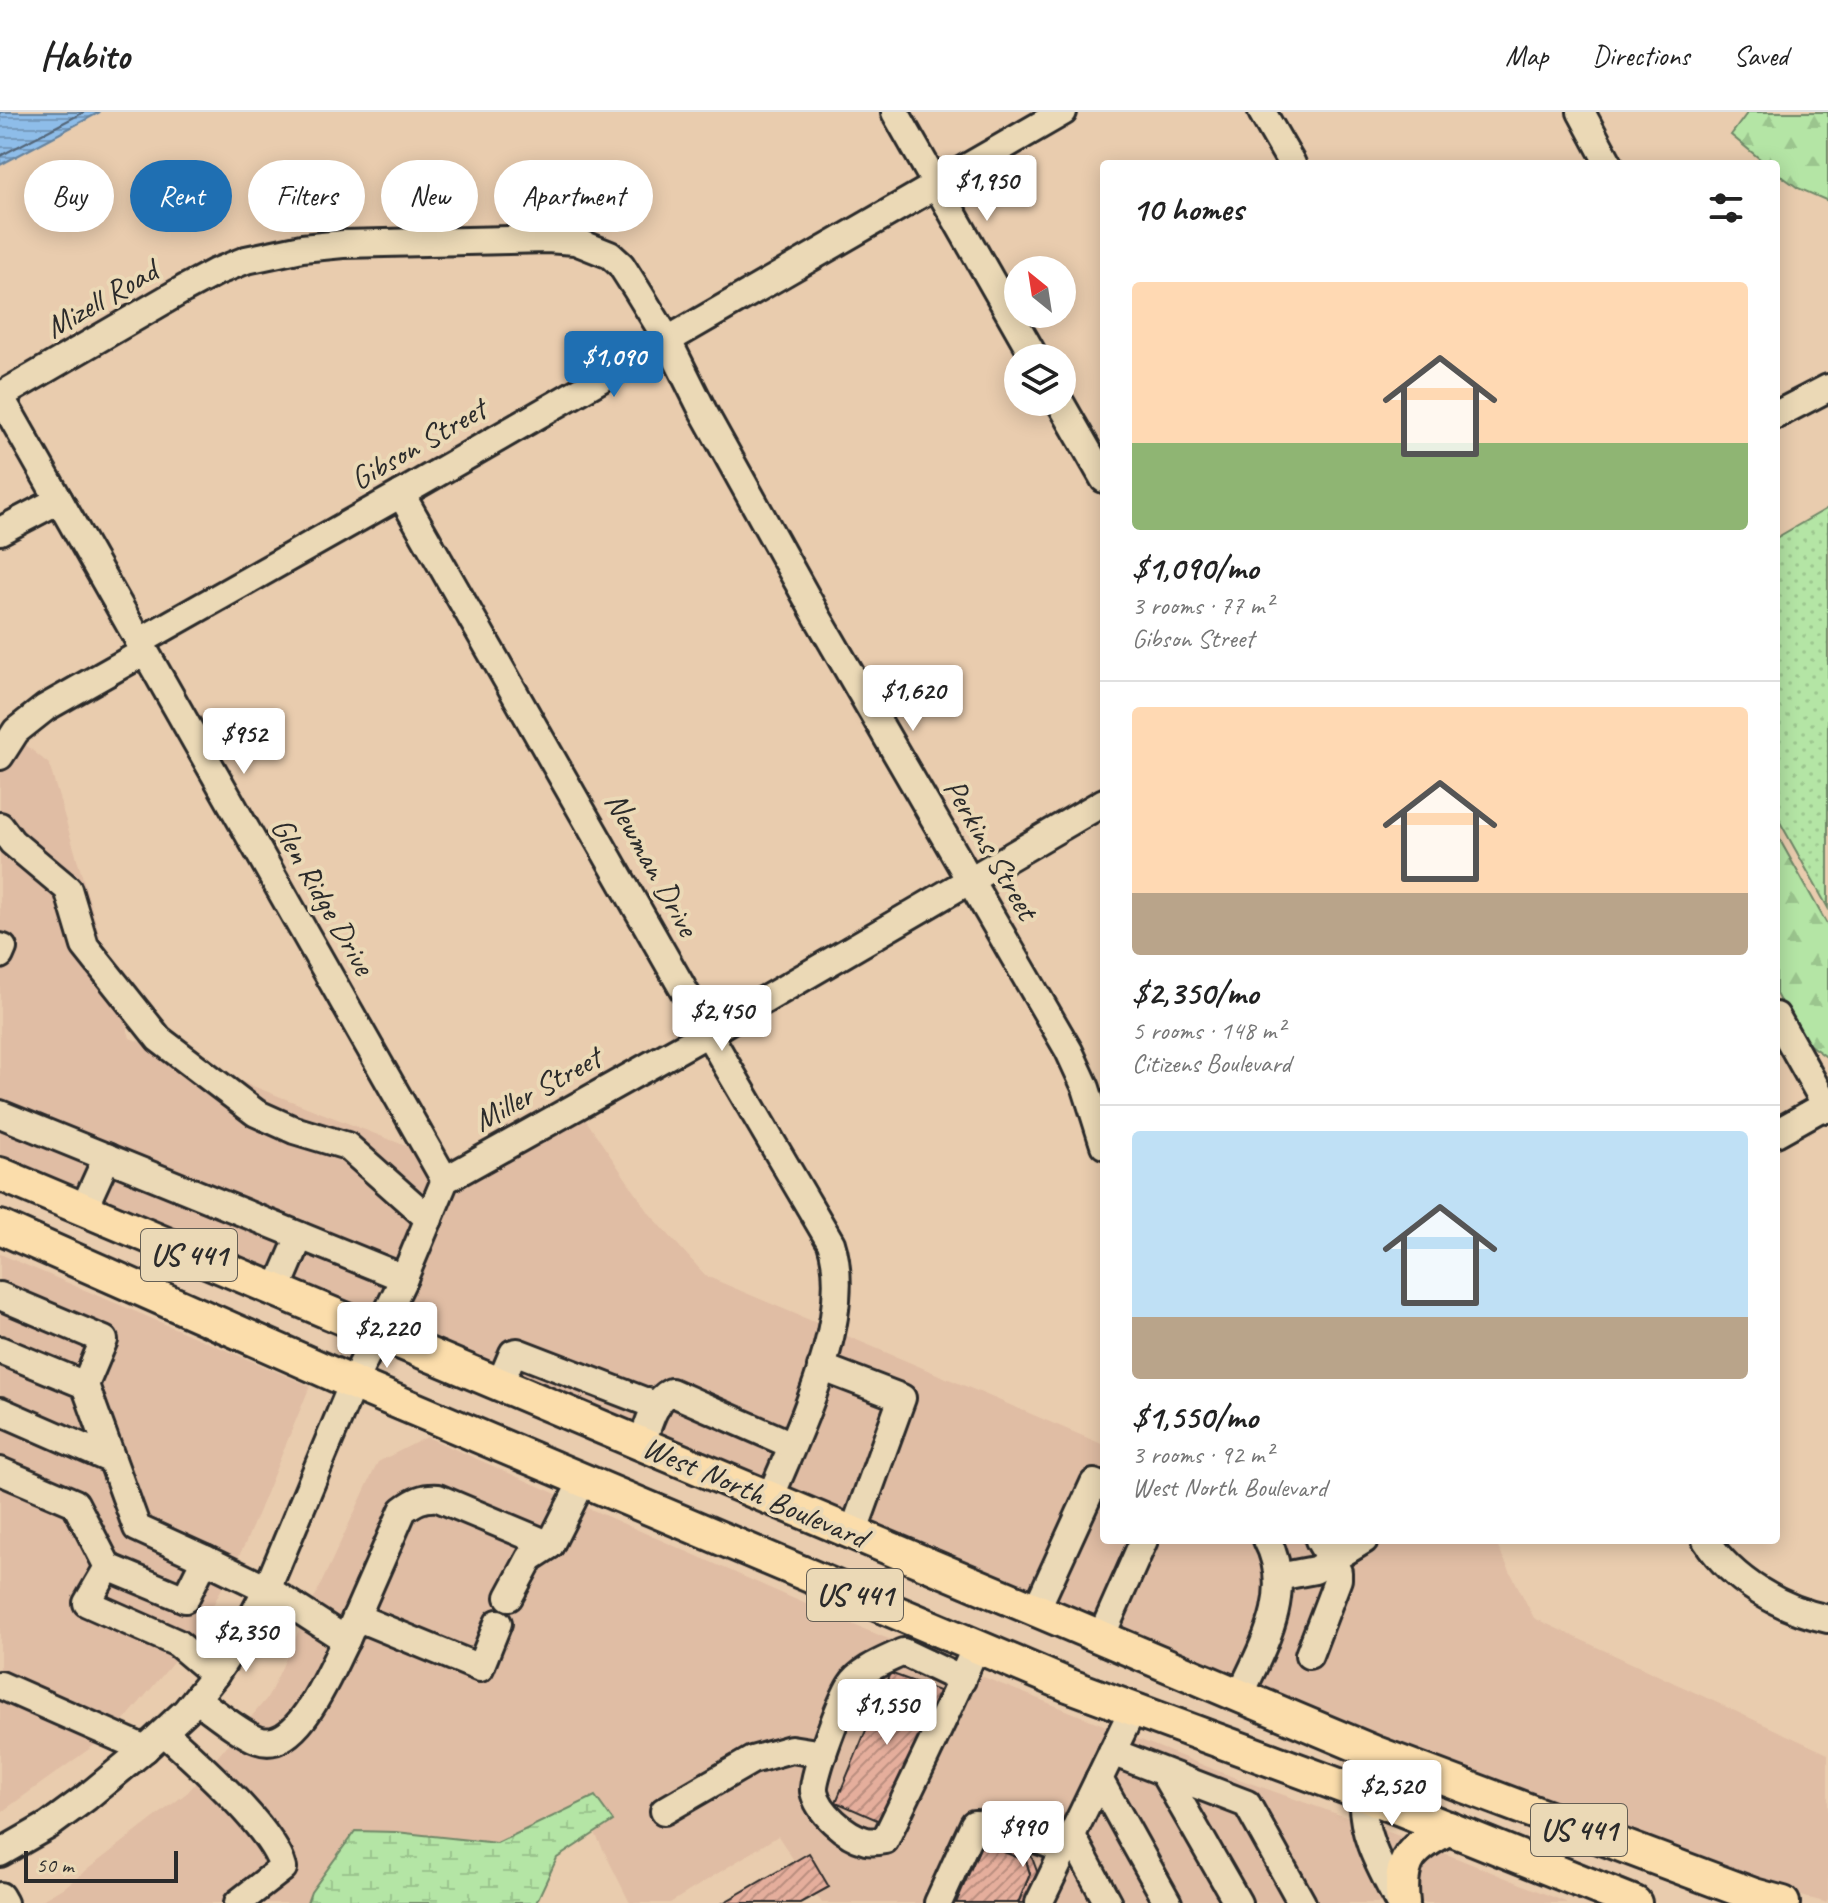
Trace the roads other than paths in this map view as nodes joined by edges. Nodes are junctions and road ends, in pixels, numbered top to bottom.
1 (895, 112) edge
2 (1063, 112) edge
3 (1262, 112) edge
4 (1581, 112) edge
5 (1290, 160) edge
6 (1607, 160) edge
7 (936, 185) junction
8 (667, 339) junction
9 (1027, 344) edge
10 (1828, 388) edge
11 (0, 396) edge
12 (1780, 413) edge
13 (1068, 416) edge
14 (1100, 472) edge
15 (401, 494) junction
16 (59, 500) junction
17 (0, 531) edge
18 (142, 647) junction
19 (0, 756) edge
20 (1100, 804) edge
21 (0, 826) edge
22 (971, 881) junction
23 (0, 947) edge
24 (0, 955) edge
25 (1780, 1023) edge
26 (708, 1033) junction
27 (1827, 1107) edge
28 (0, 1115) edge
29 (1780, 1131) edge
30 (1100, 1132) edge
31 (107, 1157) junction
32 (0, 1174) edge
33 (445, 1180) junction
34 (83, 1210) junction
35 (429, 1219) junction
36 (0, 1227) edge
37 (300, 1236) junction
38 (404, 1278) junction
39 (276, 1292) junction
40 (0, 1296) edge
41 (377, 1335) junction
42 (0, 1350) edge
43 (821, 1367) junction
44 (353, 1383) junction
45 (85, 1385) junction
46 (499, 1386) junction
47 (603, 1386) junction
48 (657, 1406) junction
49 (0, 1411) edge
50 (588, 1423) junction
51 (641, 1445) junction
52 (792, 1445) junction
53 (112, 1460) junction
54 (0, 1471) edge
55 (583, 1480) junction
56 (1100, 1485) edge
57 (770, 1498) junction
58 (853, 1533) junction
59 (1142, 1544) edge
60 (1269, 1544) edge
61 (1348, 1544) edge
62 (1709, 1544) edge
63 (550, 1545) junction
64 (1325, 1550) edge
65 (205, 1559) junction
66 (108, 1567) junction
67 (1278, 1577) junction
68 (267, 1589) junction
69 (509, 1597) dead end
70 (1036, 1610) junction
71 (1828, 1619) edge
72 (498, 1623) dead end
73 (923, 1624) junction
74 (351, 1628) junction
75 (1101, 1637) junction
76 (976, 1646) junction
77 (903, 1652) junction
78 (1309, 1655) dead end
79 (215, 1675) junction
80 (962, 1680) junction
81 (0, 1685) edge
82 (1240, 1695) junction
83 (196, 1699) junction
84 (1133, 1709) junction
85 (155, 1740) junction
86 (1112, 1752) junction
87 (1376, 1753) junction
88 (823, 1754) junction
89 (1163, 1772) junction
90 (1099, 1779) junction
91 (1363, 1794) junction
92 (664, 1811) dead end
93 (1449, 1828) junction
94 (1068, 1843) junction
95 (0, 1853) edge
96 (0, 1896) edge
97 (1625, 1901) edge
98 (4, 1903) edge
99 (238, 1903) edge
100 (938, 1903) edge
101 (1039, 1903) edge
102 (1108, 1903) edge
103 (1168, 1903) edge
104 (1238, 1903) edge
105 (1302, 1903) edge
106 (1401, 1903) edge
107 (1783, 1903) edge

1 - 7 street
2 - 7 street, Gibson Street
3 - 5 street
4 - 6 street
7 - 8 street, Gibson Street
7 - 9 street
8 - 11 street, Mizell Road
8 - 15 street, Gibson Street
8 - 22 street, Perkins Street
10 - 12 street
11 - 16 street, Glen Ridge Drive
13 - 14 street
15 - 18 street, Gibson Street
15 - 26 street, Newman Drive
16 - 17 street
16 - 18 street, Glen Ridge Drive
18 - 19 street, Gibson Street
18 - 33 street, Glen Ridge Drive
20 - 22 street, Miller Street
21 - 35 street
22 - 26 street, Miller Street
22 - 30 street, Perkins Street
23 - 24 street
25 - 27 street
26 - 33 street, Miller Street
26 - 43 street, Newman Drive
27 - 29 street
28 - 31 street
31 - 34 street
31 - 37 street
32 - 34 main road, West North Boulevard / US 441
33 - 35 street
34 - 39 main road, West North Boulevard / US 441
35 - 38 street
36 - 44 main road, West North Boulevard / US 441
37 - 38 street
37 - 39 street
38 - 41 street
39 - 41 main road, West North Boulevard / US 441
40 - 45 street
41 - 44 street
41 - 46 main road, West North Boulevard / US 441
42 - 45 street
43 - 52 street, Newman Drive
43 - 58 street
44 - 55 main road, West North Boulevard / US 441
44 - 68 street
45 - 53 street
46 - 47 street
46 - 50 main road, West North Boulevard / US 441
47 - 48 street
47 - 50 street
48 - 51 street
48 - 52 street
49 - 53 street
50 - 51 main road, West North Boulevard / US 441
51 - 57 main road, West North Boulevard / US 441
52 - 57 street, Newman Drive
53 - 65 street
54 - 66 street
55 - 63 street
55 - 73 main road, West North Boulevard / US 441
56 - 70 street
57 - 58 main road, West North Boulevard / US 441
58 - 70 main road, West North Boulevard / US 441
59 - 75 street
60 - 67 street
61 - 64 street
62 - 71 street
63 - 69 street
63 - 74 street
64 - 67 street
64 - 78 street
65 - 66 street
65 - 68 street
66 - 79 street
67 - 82 street
68 - 74 street
68 - 79 street
70 - 75 main road, West North Boulevard / US 441
72 - 74 street
73 - 76 main road, West North Boulevard / US 441
73 - 77 street
74 - 83 street
75 - 82 main road, West North Boulevard / US 441
76 - 80 street
76 - 84 main road, West North Boulevard / US 441
77 - 80 street
77 - 88 street
79 - 83 street
80 - 88 street
81 - 85 street
82 - 87 main road, West North Boulevard / US 441
83 - 85 street
84 - 86 street
84 - 91 main road, West North Boulevard / US 441
85 - 95 street
85 - 99 street
86 - 89 street
86 - 90 street
87 - 91 street
87 - 107 main road, West North Boulevard / US 441
88 - 92 street
89 - 104 street
89 - 105 street
90 - 94 street
90 - 103 street
91 - 93 main road, West North Boulevard / US 441
91 - 106 street
93 - 97 main road, West North Boulevard / US 441
93 - 106 main road
94 - 100 street
94 - 101 street
94 - 102 street
96 - 98 street

